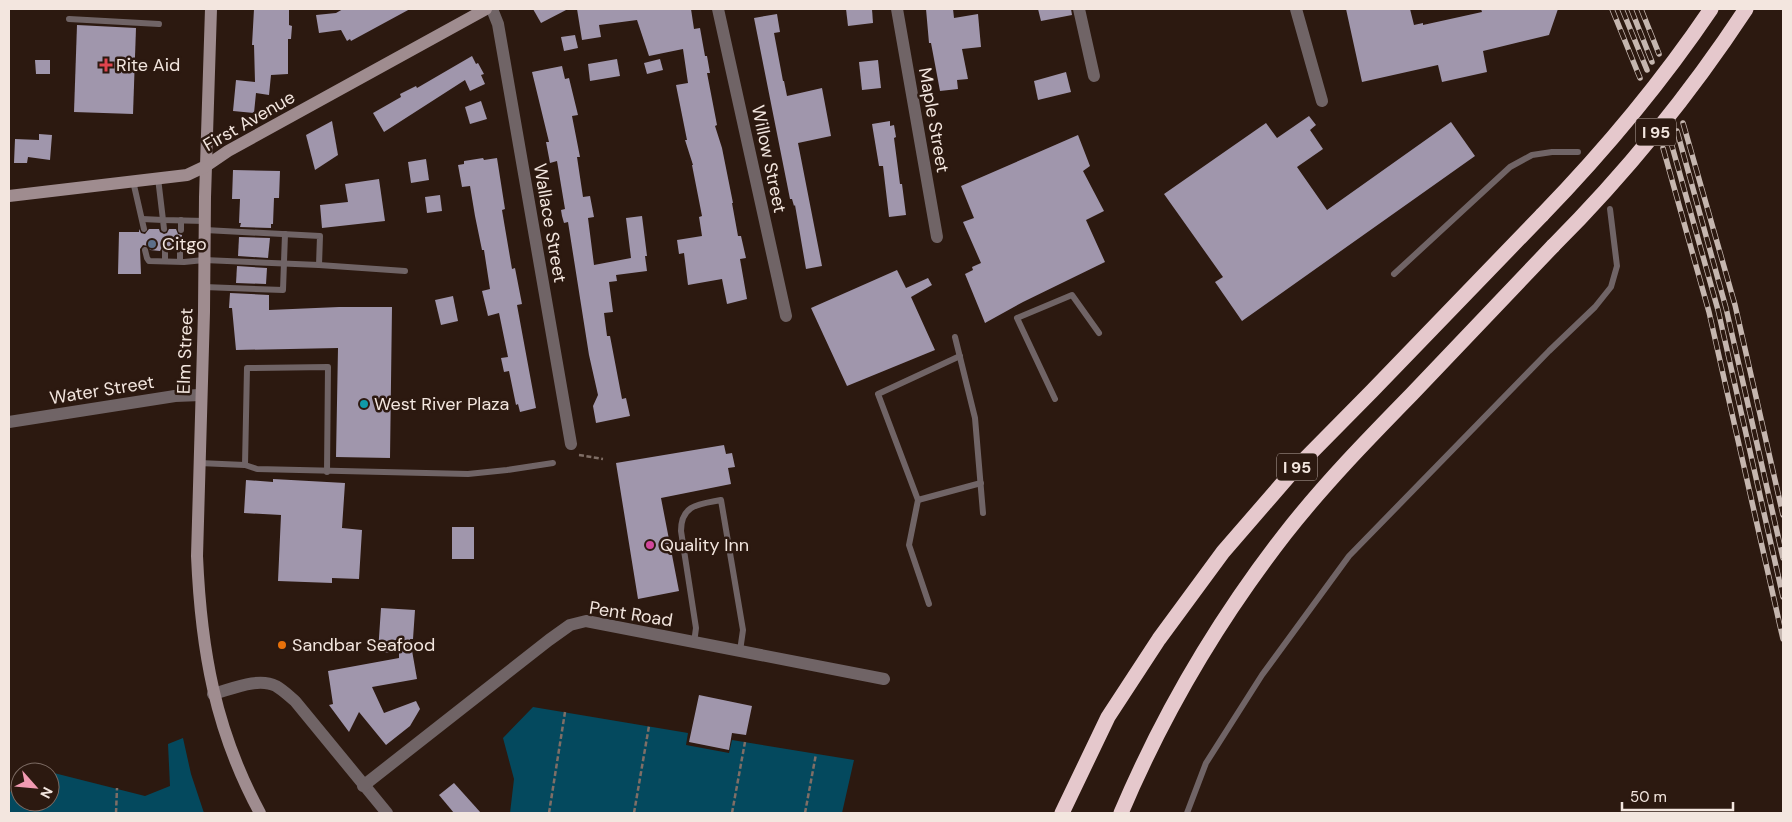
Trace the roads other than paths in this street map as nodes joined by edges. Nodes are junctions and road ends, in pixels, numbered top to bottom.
1 (211, 9) edge
2 (486, 9) edge
3 (492, 9) edge
4 (718, 9) edge
5 (898, 9) edge
6 (1079, 9) edge
7 (1296, 9) edge
8 (1711, 9) edge
9 (1746, 9) edge
10 (69, 19) dead end
11 (160, 24) dead end
12 (1094, 76) dead end
13 (1322, 101) dead end
14 (1578, 152) dead end
15 (206, 166) junction
16 (158, 178) junction
17 (133, 181) junction
18 (9, 196) edge
19 (1610, 209) dead end
20 (142, 219) junction
21 (163, 220) junction
22 (181, 220) junction
23 (205, 226) junction
24 (144, 229) dead end
25 (164, 229) dead end
26 (181, 230) dead end
27 (286, 234) junction
28 (937, 237) dead end
29 (146, 250) dead end
30 (165, 251) dead end
31 (180, 251) dead end
32 (204, 260) junction
33 (180, 261) junction
34 (165, 262) junction
35 (284, 264) junction
36 (319, 265) junction
37 (405, 271) dead end
38 (1394, 274) dead end
39 (204, 287) junction
40 (786, 316) dead end
41 (1099, 333) dead end
42 (955, 337) dead end
43 (960, 356) junction
44 (201, 395) junction
45 (1055, 399) dead end
46 (9, 422) edge
47 (571, 444) dead end
48 (553, 462) dead end
49 (199, 463) junction
50 (244, 465) junction
51 (326, 472) junction
52 (981, 483) junction
53 (918, 500) junction
54 (983, 513) dead end
55 (929, 604) dead end
56 (694, 643) junction
57 (740, 651) junction
58 (884, 679) dead end
59 (213, 694) junction
60 (363, 786) junction
61 (260, 813) edge
62 (387, 813) edge
63 (1062, 813) edge
64 (1121, 813) edge
65 (1188, 813) edge

1 - 15 main road, Elm Street
2 - 15 main road, First Avenue
3 - 47 street, Wallace Street
4 - 40 street, Willow Street
5 - 28 street, Maple Street
6 - 12 street
7 - 13 street
8 - 63 highway, I 95, bridge
9 - 64 highway, I 95, bridge
10 - 11 lane
14 - 38 lane
15 - 16 main road, First Avenue
15 - 23 main road, Elm Street
16 - 17 main road, First Avenue
16 - 21 lane
17 - 18 main road, First Avenue
17 - 20 lane
19 - 65 lane
20 - 21 lane
20 - 24 lane
21 - 22 lane
21 - 25 lane
22 - 23 lane
22 - 26 lane
23 - 27 lane
23 - 32 main road, Elm Street
27 - 35 lane
27 - 36 lane
29 - 34 lane
30 - 34 lane
31 - 33 lane
32 - 33 lane
32 - 35 lane
32 - 39 main road, Elm Street
33 - 34 lane
35 - 36 lane
35 - 39 lane
36 - 37 lane
39 - 44 main road, Elm Street
41 - 45 lane
42 - 43 lane
43 - 52 lane
43 - 53 lane
44 - 46 street, Water Street
44 - 49 main road, Elm Street
48 - 51 lane
49 - 50 lane
49 - 59 main road, Elm Street
50 - 51 lane
50 - 51 lane
52 - 53 lane
52 - 54 lane
53 - 55 lane
56 - 57 street, Pent Road
56 - 57 lane
56 - 60 street, Pent Road
57 - 58 street, Pent Road
59 - 60 street
59 - 61 main road, Elm Street
60 - 62 street

